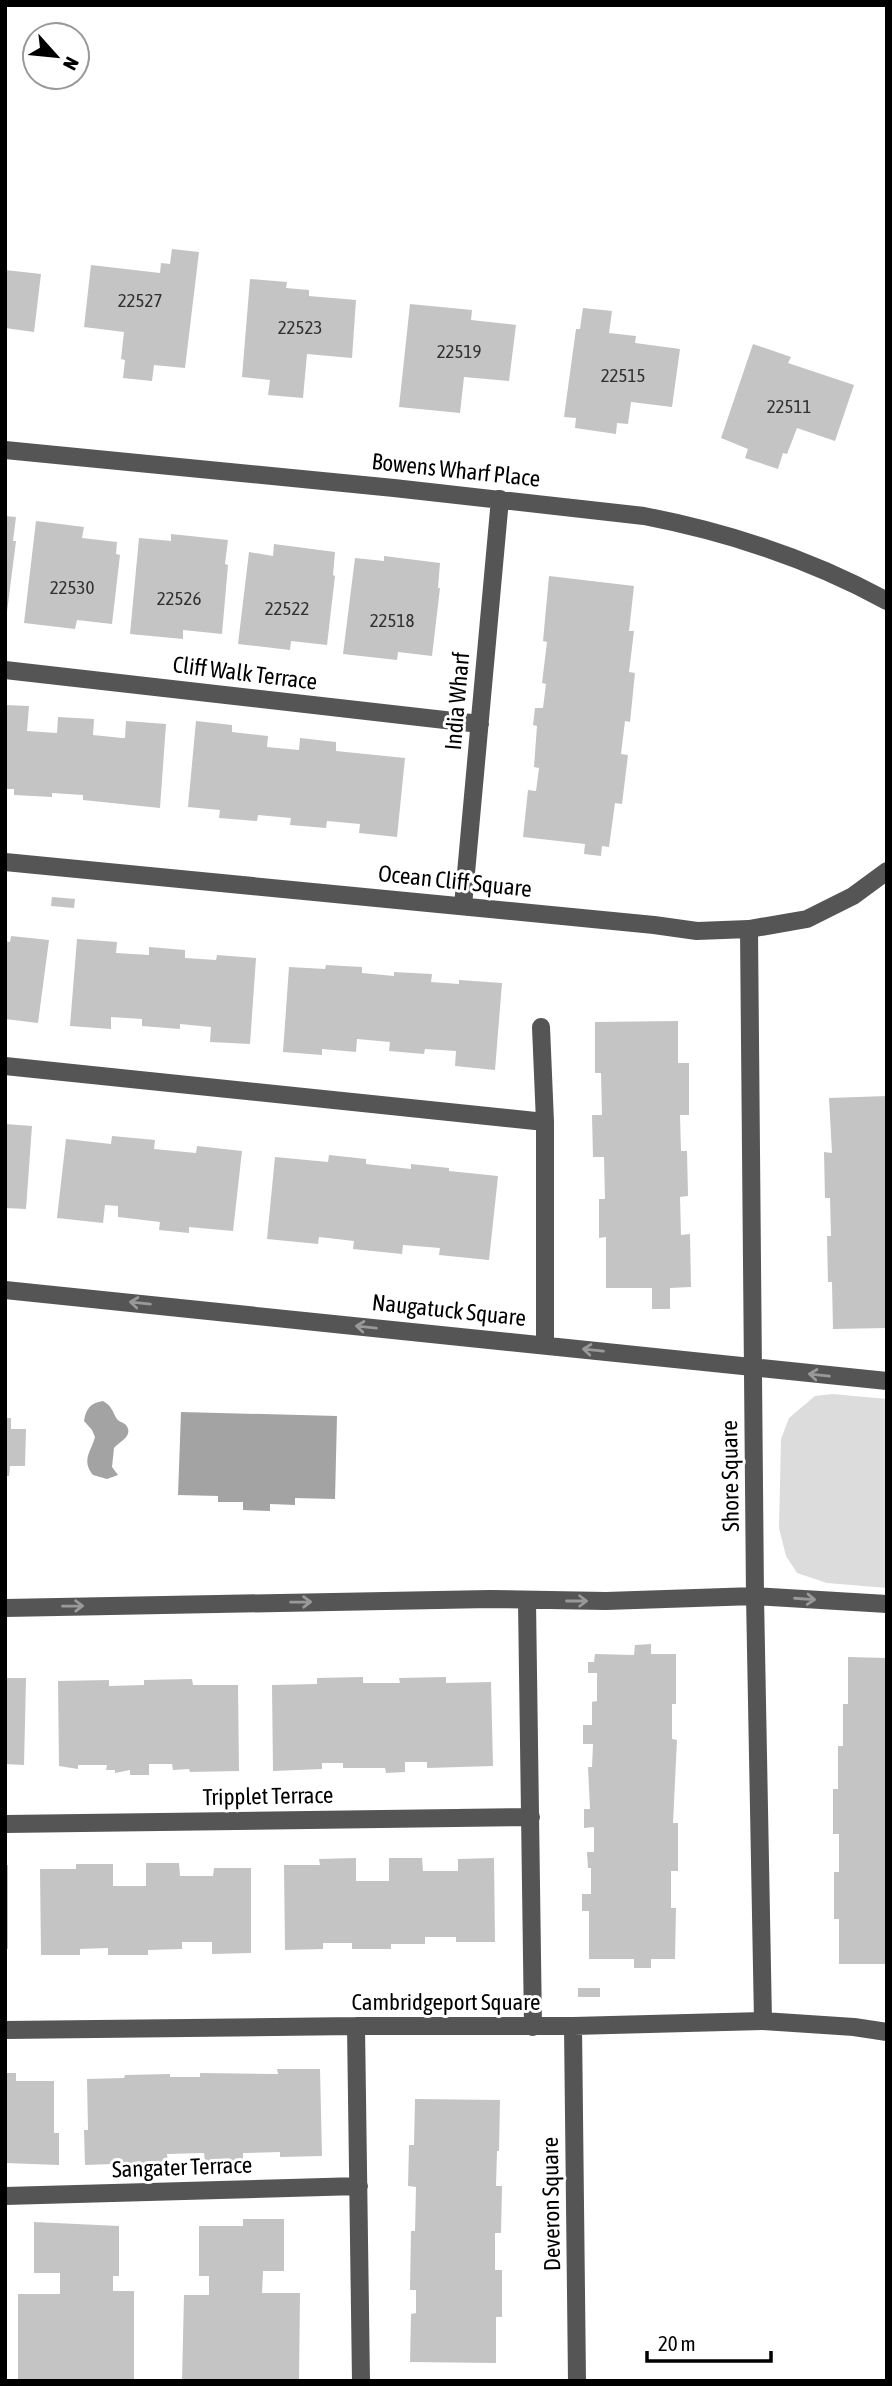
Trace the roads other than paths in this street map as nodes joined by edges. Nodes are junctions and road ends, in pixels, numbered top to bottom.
1 (5, 450) edge
2 (500, 499) junction
3 (887, 601) edge
4 (5, 670) edge
5 (480, 724) junction
6 (5, 862) edge
7 (887, 871) edge
8 (463, 906) junction
9 (750, 929) junction
10 (541, 1027) dead end
11 (5, 1066) edge
12 (545, 1122) junction
13 (5, 1290) edge
14 (545, 1345) junction
15 (753, 1368) junction
16 (887, 1381) edge
17 (755, 1595) junction
18 (527, 1601) junction
19 (887, 1604) edge
20 (5, 1608) edge
21 (531, 1817) junction
22 (5, 1824) edge
23 (763, 2021) junction
24 (356, 2026) junction
25 (573, 2026) junction
26 (533, 2027) junction
27 (5, 2030) edge
28 (887, 2032) edge
29 (359, 2186) junction
30 (5, 2196) edge
31 (361, 2381) edge
32 (577, 2381) edge

1 - 2 street, Bowens Wharf Place
2 - 3 street, Bowens Wharf Place
2 - 5 street, India Wharf
4 - 5 street, Cliff Walk Terrace
5 - 8 street, India Wharf
6 - 8 street, Ocean Cliff Square
7 - 9 street, Ocean Cliff Square
8 - 9 street, Ocean Cliff Square
9 - 15 street, Shore Square
10 - 12 street
11 - 12 street
12 - 14 street
14 -> 13 street, Naugatuck Square
15 -> 14 street, Naugatuck Square
16 -> 15 street, Naugatuck Square
15 - 17 street, Shore Square
18 -> 17 street
17 -> 19 street
17 - 23 street, Shore Square
20 -> 18 street
18 - 21 street
21 - 22 street, Tripplet Terrace
21 - 26 street
23 - 25 street, Cambridgeport Square
23 - 28 street, Cambridgeport Square
24 - 26 street, Cambridgeport Square
24 - 27 street, Cambridgeport Square
24 - 29 street
25 - 26 street, Cambridgeport Square
25 - 32 street, Deveron Square
29 - 30 street, Sangater Terrace
29 - 31 street

